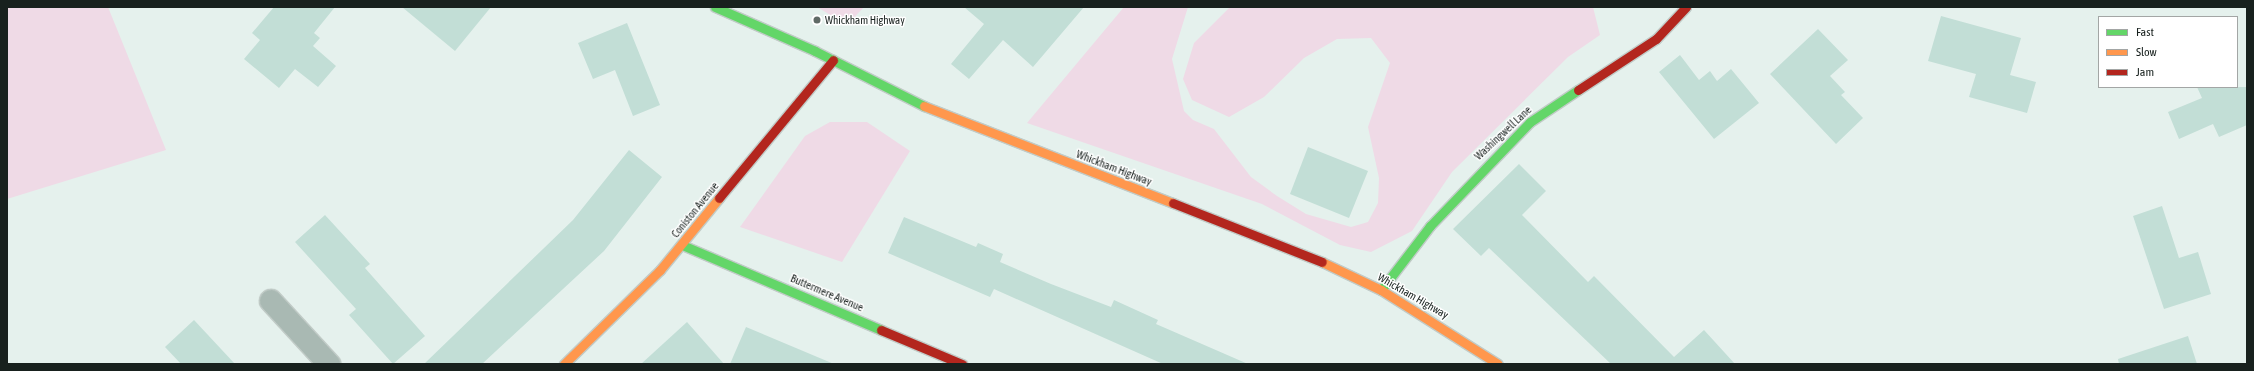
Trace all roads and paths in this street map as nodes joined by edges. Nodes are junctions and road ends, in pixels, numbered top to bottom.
1 (715, 7) edge
2 (1686, 7) edge
3 (833, 60) junction
4 (682, 245) junction
5 (1381, 290) junction
6 (271, 301) dead end
7 (950, 361) edge
8 (329, 364) edge
9 (564, 364) edge
10 (1498, 364) edge

1 - 3 street, Whickham Highway
2 - 5 street, Washingwell Lane
3 - 4 street, Coniston Avenue
3 - 5 street, Whickham Highway
4 - 7 street, Buttermere Avenue
4 - 9 street, Coniston Avenue
5 - 10 street, Whickham Highway
6 - 8 street

